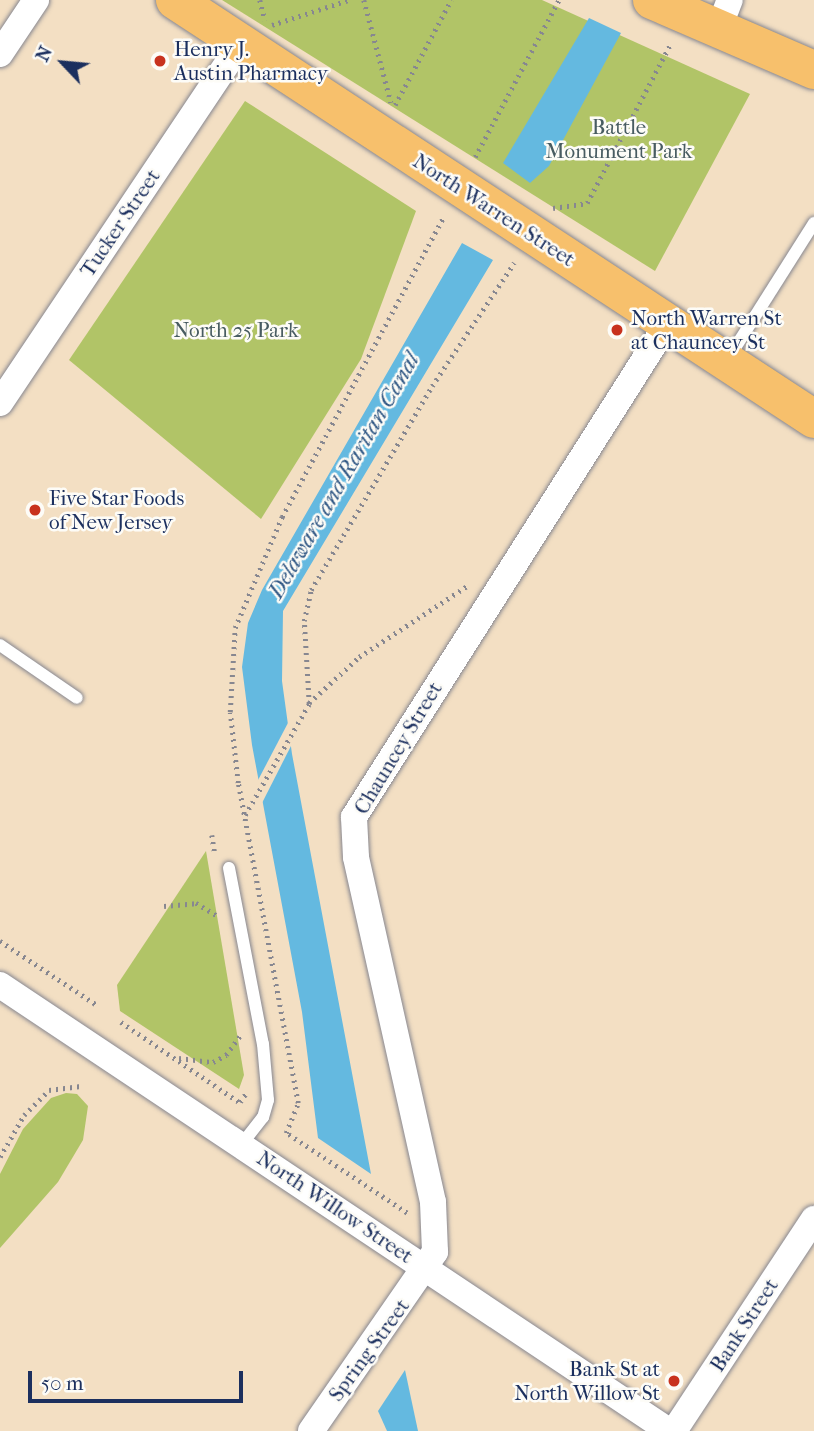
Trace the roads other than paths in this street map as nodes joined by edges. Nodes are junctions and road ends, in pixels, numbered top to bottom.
1 (36, 0) edge
2 (176, 0) edge
3 (652, 0) edge
4 (725, 14) edge
5 (241, 43) junction
6 (0, 54) edge
7 (814, 70) edge
8 (814, 223) edge
9 (667, 324) junction
10 (726, 362) junction
11 (0, 403) edge
12 (814, 419) edge
13 (0, 645) edge
14 (77, 698) dead end
15 (229, 868) dead end
16 (0, 985) edge
17 (242, 1144) junction
18 (814, 1219) edge
19 (428, 1269) junction
20 (311, 1431) edge
21 (672, 1431) edge

1 - 6 street
2 - 5 main road, North Warren Street
3 - 4 main road
4 - 7 main road
5 - 9 main road, North Warren Street
5 - 11 street, Tucker Street
8 - 10 lane
9 - 10 main road, North Warren Street
9 - 19 street, Chauncey Street
10 - 12 main road, North Warren Street
13 - 14 lane
15 - 17 lane
16 - 17 street, North Willow Street
17 - 19 street, North Willow Street
18 - 21 street, Bank Street
19 - 20 street, Spring Street
19 - 21 street, North Willow Street

